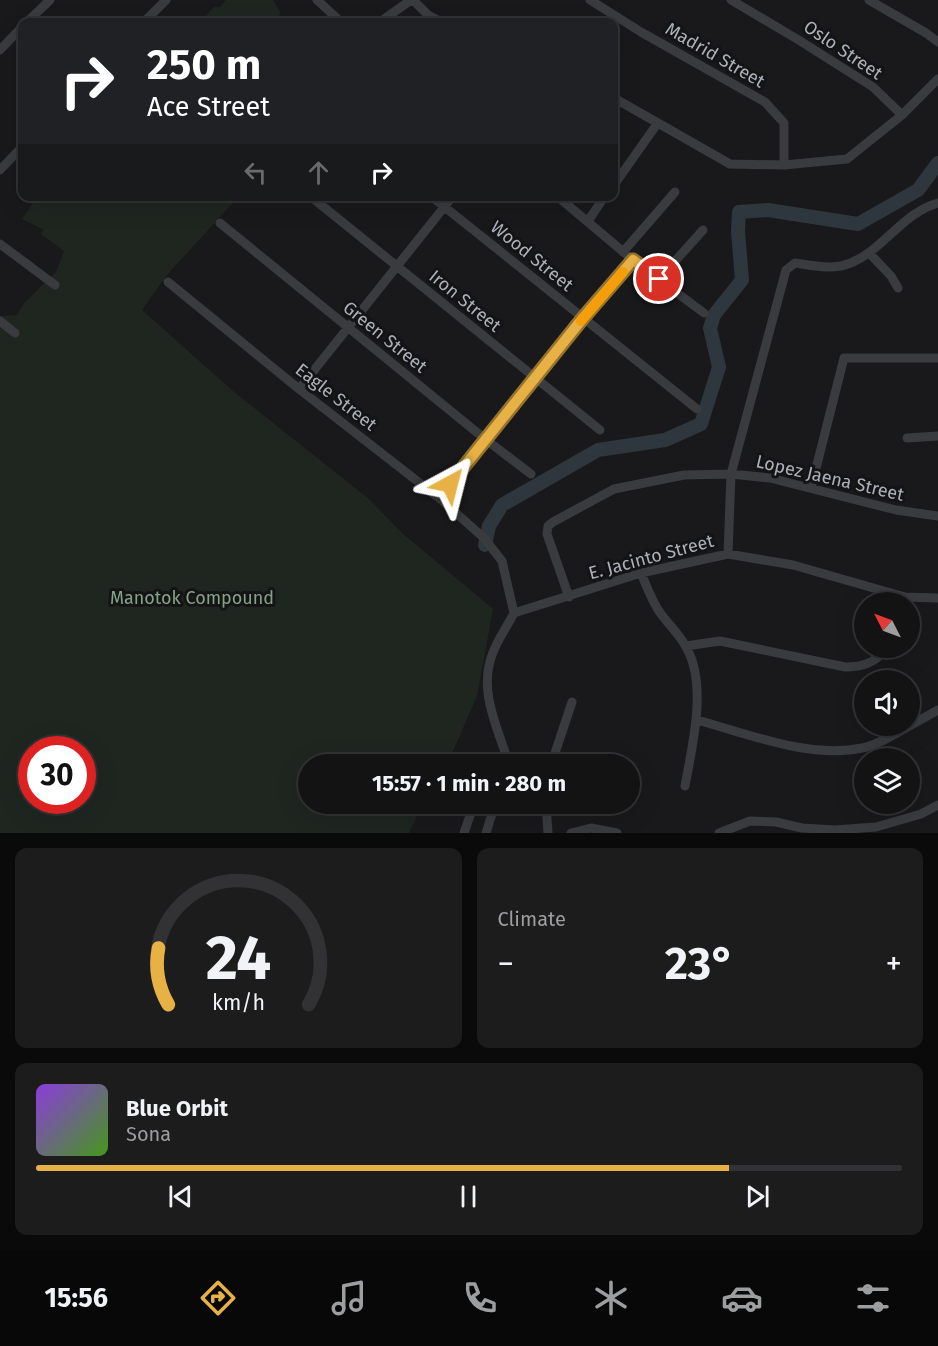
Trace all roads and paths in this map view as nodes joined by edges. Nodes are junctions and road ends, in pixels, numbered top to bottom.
1 (50, 0) edge
2 (166, 0) edge
3 (317, 0) edge
4 (412, 0) edge
5 (590, 0) edge
6 (731, 0) edge
7 (869, 0) edge
8 (31, 18) edge
9 (150, 18) edge
10 (337, 18) edge
11 (386, 18) edge
12 (434, 18) edge
13 (18, 31) edge
14 (938, 42) edge
15 (0, 50) edge
16 (938, 79) edge
17 (618, 100) edge
18 (902, 115) junction
19 (657, 124) junction
20 (18, 151) edge
21 (784, 165) junction
22 (0, 170) edge
23 (618, 179) edge
24 (675, 192) dead end
25 (316, 201) edge
26 (437, 201) edge
27 (449, 201) edge
28 (563, 201) edge
29 (602, 201) edge
30 (938, 203) edge
31 (444, 207) junction
32 (588, 221) junction
33 (220, 223) dead end
34 (703, 230) dead end
35 (0, 244) edge
36 (623, 252) junction
37 (869, 253) junction
38 (633, 260) junction
39 (396, 266) junction
40 (659, 279) junction
41 (168, 282) dead end
42 (55, 285) dead end
43 (898, 288) dead end
44 (704, 313) dead end
45 (583, 318) junction
46 (0, 321) edge
47 (349, 328) junction
48 (15, 333) dead end
49 (938, 358) edge
50 (535, 378) junction
51 (298, 389) junction
52 (697, 409) dead end
53 (600, 430) dead end
54 (938, 436) edge
55 (906, 438) dead end
56 (485, 439) junction
57 (531, 474) dead end
58 (730, 474) junction
59 (811, 488) junction
60 (439, 498) junction
61 (938, 516) edge
62 (728, 554) junction
63 (641, 573) junction
64 (878, 592) edge
65 (569, 597) junction
66 (938, 598) edge
67 (920, 599) edge
68 (514, 614) junction
69 (686, 646) junction
70 (876, 658) edge
71 (572, 702) dead end
72 (938, 710) edge
73 (698, 720) junction
74 (920, 720) edge
75 (889, 736) edge
76 (506, 754) edge
77 (555, 754) edge
78 (685, 786) dead end
79 (938, 805) edge
80 (471, 814) edge
81 (492, 814) edge
82 (547, 814) edge
83 (464, 833) edge
84 (486, 833) edge
85 (548, 833) edge
86 (571, 833) edge
87 (617, 833) edge
88 (719, 833) edge

1 - 8 street
2 - 9 street
3 - 10 street
4 - 11 street
4 - 12 street
5 - 21 street, Madrid Street
6 - 18 street, Oslo Street
7 - 14 street
13 - 15 street
16 - 18 street
17 - 19 street
18 - 21 street
19 - 21 street
19 - 23 street
20 - 22 street
24 - 36 street
25 - 39 street, Iron Street
26 - 31 street, Wood Street
27 - 31 street
28 - 32 street
29 - 32 street
30 - 37 street
31 - 39 street
31 - 45 street, Wood Street
32 - 36 street
33 - 47 street, Green Street
34 - 40 street
35 - 42 street
36 - 38 street
37 - 43 street
37 - 58 street
38 - 40 street
38 - 45 street
39 - 47 street
39 - 50 street, Iron Street
40 - 44 street
41 - 51 street, Eagle Street
45 - 50 street
45 - 52 street, Wood Street
46 - 48 street
47 - 51 street
47 - 56 street, Green Street
49 - 59 street
50 - 53 street, Iron Street
50 - 56 street
51 - 60 street, Eagle Street
54 - 55 street
56 - 57 street, Green Street
56 - 60 street
58 - 59 street, Lopez Jaena Street
58 - 62 street
58 - 65 street, Lopez Jaena Street
59 - 61 street, Lopez Jaena Street
60 - 68 street, Eagle Street
62 - 63 street, E. Jacinto Street
62 - 64 street, E. Jacinto Street
63 - 65 street, E. Jacinto Street
63 - 69 street
65 - 68 street, E. Jacinto Street
66 - 67 street, E. Jacinto Street
68 - 76 street
69 - 70 street
69 - 73 street
71 - 77 street
72 - 74 street
73 - 75 street
73 - 78 street
79 - 88 street
80 - 83 street
81 - 84 street
82 - 85 street
86 - 87 street

